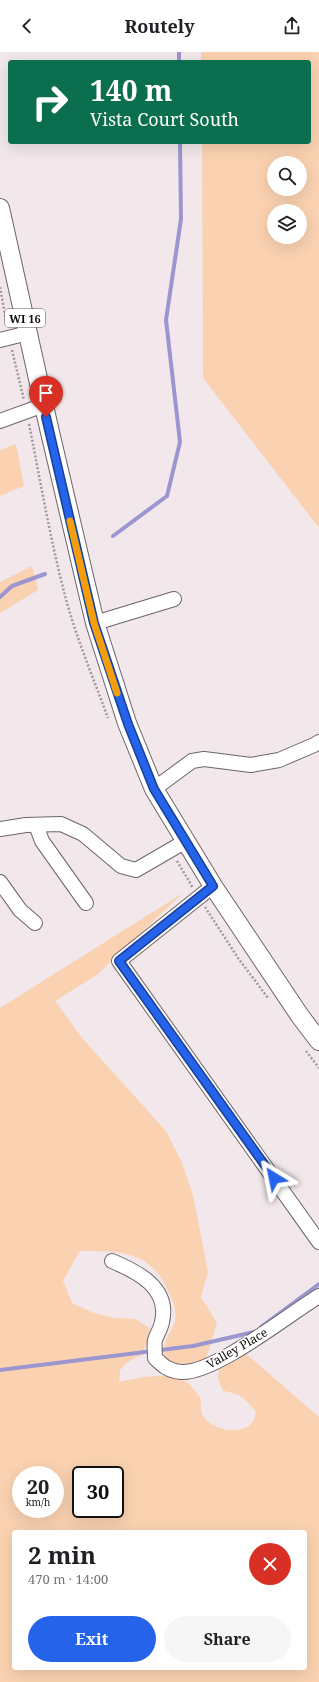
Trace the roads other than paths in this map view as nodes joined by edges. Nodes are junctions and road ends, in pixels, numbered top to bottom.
1 (0, 208) edge
2 (28, 333) junction
3 (0, 340) edge
4 (44, 405) junction
5 (0, 421) edge
6 (174, 599) dead end
7 (94, 623) junction
8 (319, 742) edge
9 (154, 789) junction
10 (36, 825) junction
11 (0, 829) edge
12 (186, 842) junction
13 (0, 882) edge
14 (213, 886) junction
15 (86, 903) dead end
16 (35, 923) dead end
17 (319, 1041) edge
18 (319, 1242) edge
19 (112, 1262) dead end
20 (319, 1296) edge

1 - 2 main road, WI 16
2 - 3 street
2 - 4 main road, WI 16
4 - 5 street
4 - 7 main road, WI 16
6 - 7 street
7 - 9 main road, WI 16
8 - 9 street
9 - 12 main road, WI 16
10 - 11 street
10 - 12 street
10 - 15 street
12 - 14 main road, WI 16
13 - 16 street
14 - 17 main road, WI 16
14 - 18 street
19 - 20 street, Valley Place

